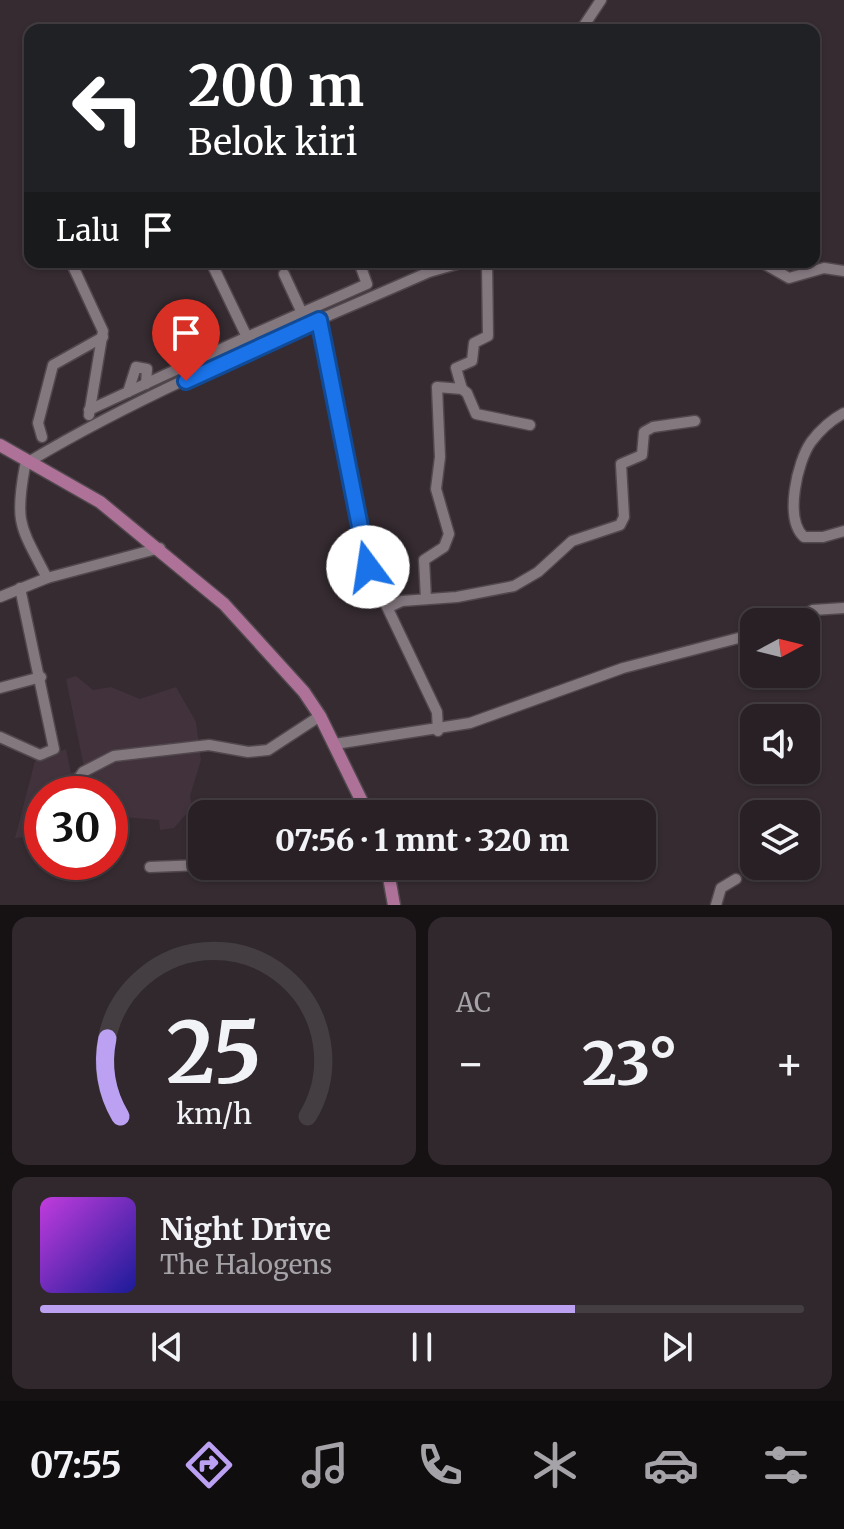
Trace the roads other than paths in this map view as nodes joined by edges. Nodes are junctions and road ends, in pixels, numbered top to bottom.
1 (601, 0) edge
2 (585, 24) edge
3 (74, 268) edge
4 (214, 268) edge
5 (361, 268) edge
6 (443, 268) edge
7 (487, 268) edge
8 (772, 268) edge
9 (844, 271) edge
10 (284, 274) dead end
11 (302, 313) junction
12 (319, 320) junction
13 (103, 337) junction
14 (247, 337) junction
15 (146, 384) junction
16 (462, 389) junction
17 (128, 392) junction
18 (89, 410) junction
19 (844, 413) edge
20 (695, 421) dead end
21 (530, 425) dead end
22 (87, 429) junction
23 (42, 437) dead end
24 (0, 445) edge
25 (30, 461) junction
26 (844, 531) edge
27 (160, 548) junction
28 (47, 578) junction
29 (20, 588) junction
30 (0, 597) edge
31 (426, 599) junction
32 (389, 607) junction
33 (844, 608) edge
34 (820, 610) edge
35 (740, 638) edge
36 (41, 677) junction
37 (0, 688) edge
38 (320, 716) junction
39 (438, 731) junction
40 (0, 737) edge
41 (335, 744) junction
42 (80, 776) edge
43 (361, 800) edge
44 (188, 866) edge
45 (150, 867) dead end
46 (736, 879) dead end
47 (390, 880) edge
48 (394, 905) edge
49 (716, 905) edge

1 - 2 street
3 - 13 street
4 - 14 street
5 - 11 street
6 - 12 street
7 - 16 street
8 - 9 street
10 - 11 street
11 - 14 street
12 - 22 street
12 - 32 street
13 - 18 street
13 - 23 street
14 - 15 street
15 - 17 street
15 - 17 street
16 - 21 street
16 - 31 street
17 - 18 street
18 - 22 street
19 - 26 street
20 - 31 street
22 - 25 street
24 - 25 main road
25 - 27 main road
25 - 28 street
27 - 28 street
27 - 38 main road
28 - 29 street
29 - 30 street
29 - 36 street
31 - 32 street
32 - 39 street
33 - 34 street
35 - 39 street
36 - 37 street
36 - 40 street
38 - 41 main road
38 - 42 street
39 - 41 street
41 - 43 main road
44 - 45 street
46 - 49 street
47 - 48 main road

